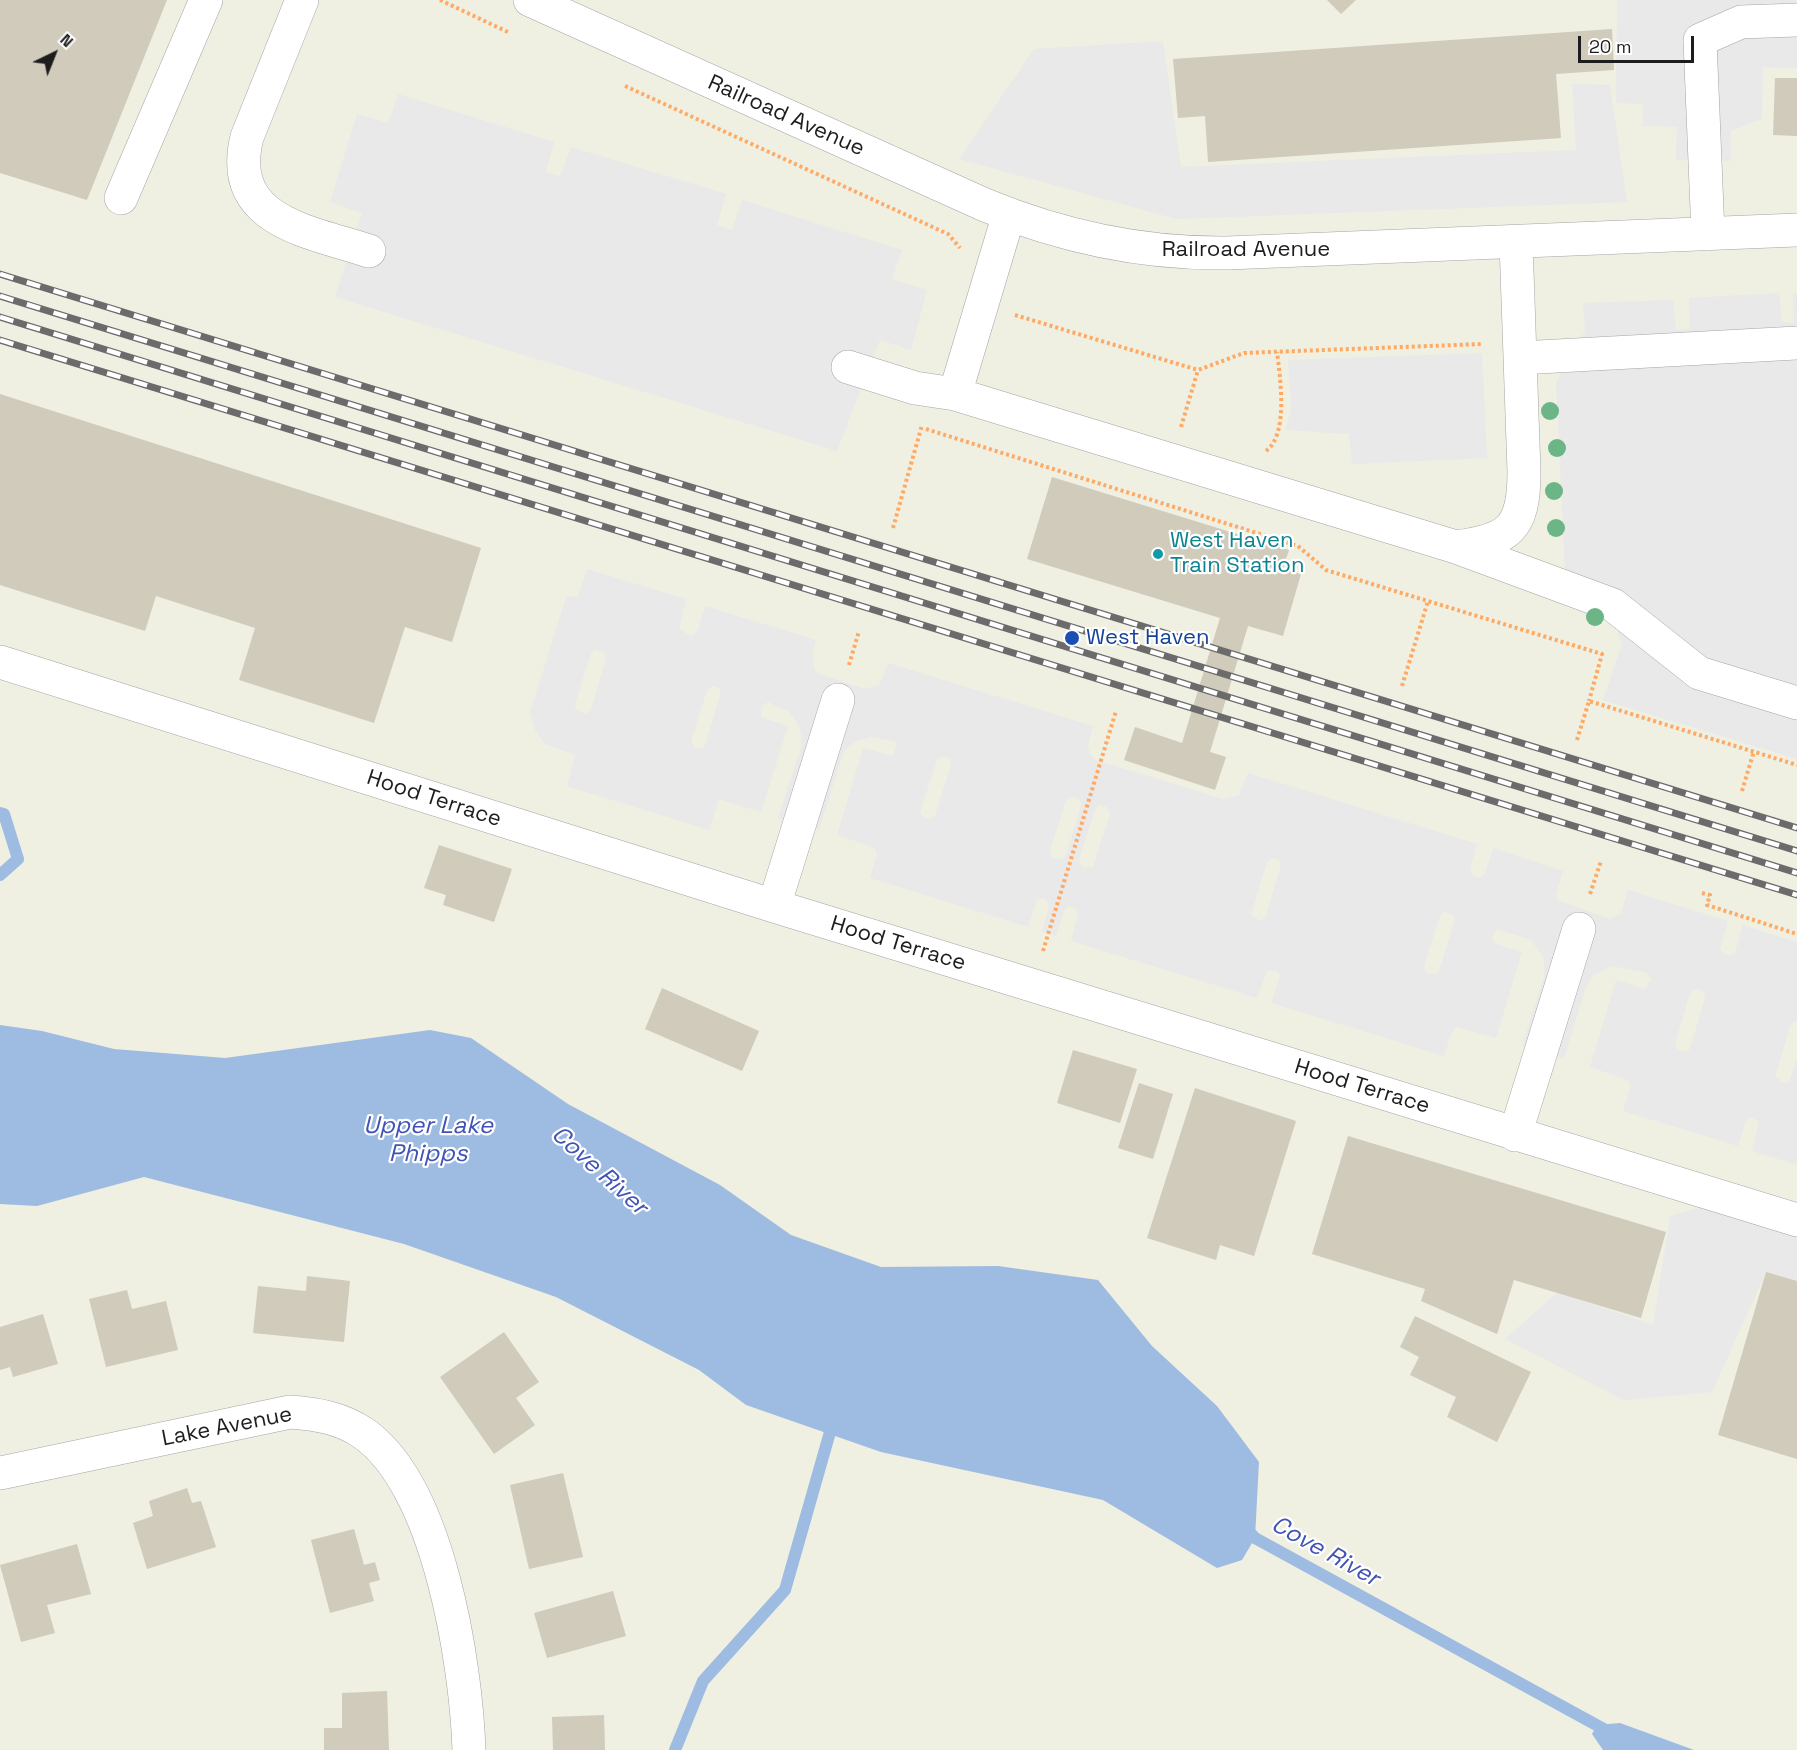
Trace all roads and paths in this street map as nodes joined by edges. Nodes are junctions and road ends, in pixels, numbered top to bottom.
1 (206, 0) edge
2 (302, 0) edge
3 (440, 0) edge
4 (530, 0) edge
5 (1797, 20) edge
6 (513, 34) dead end
7 (619, 83) dead end
8 (121, 198) dead end
9 (1009, 214) junction
10 (1797, 230) edge
11 (1708, 234) junction
12 (1516, 242) junction
13 (369, 251) dead end
14 (963, 256) dead end
15 (1011, 325) dead end
16 (1491, 343) dead end
17 (1797, 343) edge
18 (1277, 352) junction
19 (1520, 358) junction
20 (848, 367) dead end
21 (1198, 370) junction
22 (955, 394) junction
23 (922, 417) dead end
24 (922, 428) junction
25 (1179, 436) dead end
26 (1263, 454) dead end
27 (893, 528) dead end
28 (1456, 547) junction
29 (1428, 601) junction
30 (0, 662) edge
31 (1402, 686) dead end
32 (838, 700) dead end
33 (1589, 701) junction
34 (1797, 703) edge
35 (1116, 711) dead end
36 (1577, 740) dead end
37 (1754, 751) junction
38 (1797, 765) edge
39 (1742, 791) dead end
40 (1702, 893) dead end
41 (774, 906) junction
42 (1579, 929) dead end
43 (1797, 934) edge
44 (1040, 960) dead end
45 (1515, 1135) junction
46 (1797, 1220) edge
47 (0, 1473) edge
48 (468, 1750) edge

1 - 8 street
2 - 13 street
3 - 6 path
4 - 9 street, Railroad Avenue
5 - 11 street
7 - 14 path
9 - 12 street, Railroad Avenue
9 - 22 street
10 - 11 street, Railroad Avenue
11 - 12 street, Railroad Avenue
12 - 19 street
15 - 21 path
16 - 18 path
17 - 19 street
18 - 21 path
18 - 26 path
19 - 28 street
20 - 22 street
21 - 25 path
22 - 28 street
23 - 24 path
24 - 27 path
24 - 29 path
28 - 34 street
29 - 31 path
29 - 33 path
30 - 41 street, Hood Terrace
32 - 41 street
33 - 36 path
33 - 37 path
35 - 44 path
37 - 38 path
37 - 39 path
40 - 43 path
41 - 45 street, Hood Terrace
42 - 45 street
45 - 46 street, Hood Terrace
47 - 48 street, Lake Avenue

